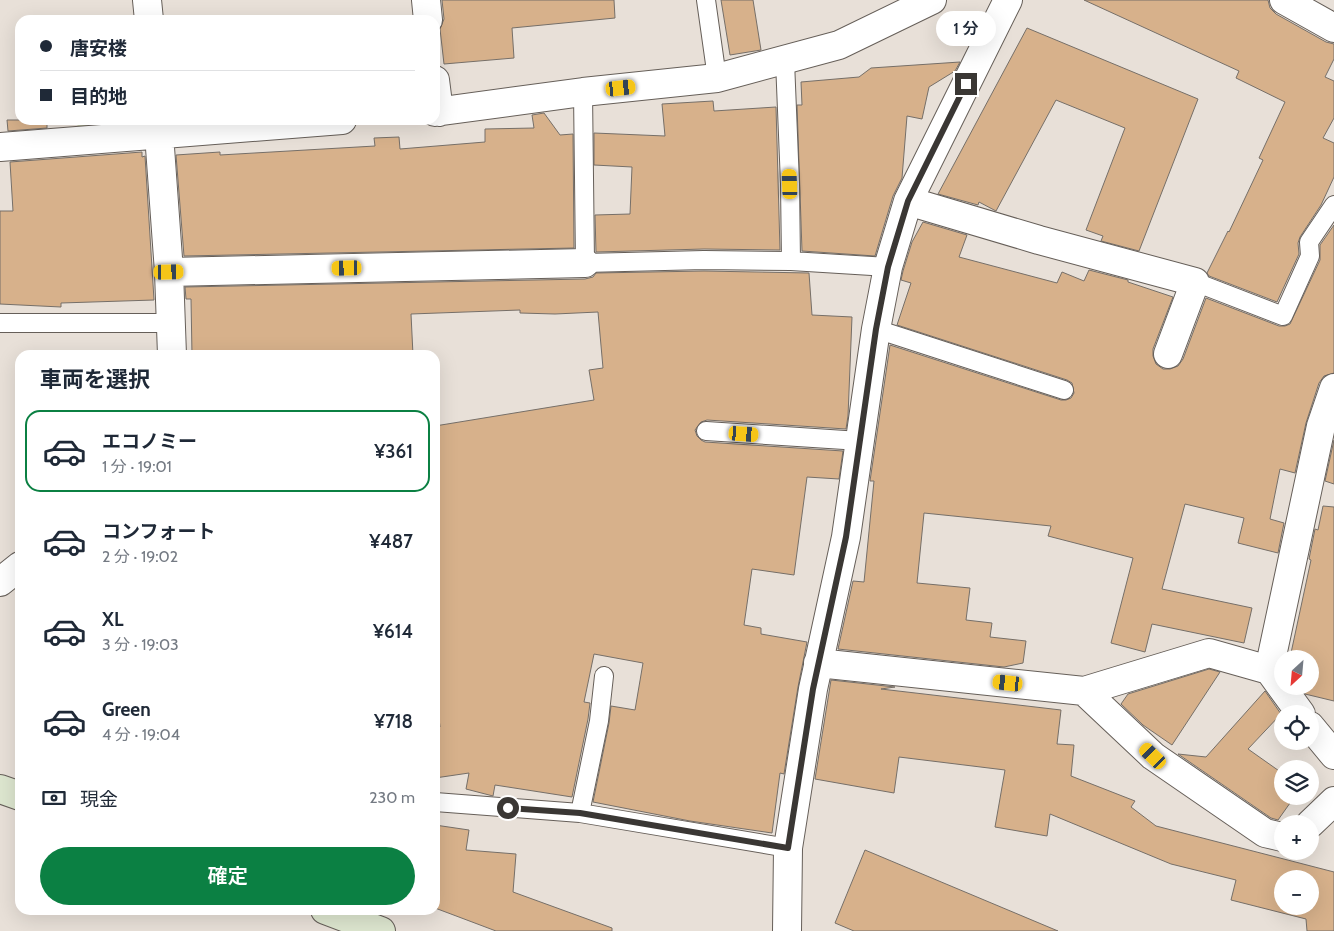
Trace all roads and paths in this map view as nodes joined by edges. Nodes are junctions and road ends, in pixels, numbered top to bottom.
1 (147, 0) edge
2 (426, 0) edge
3 (706, 0) edge
4 (932, 0) edge
5 (1008, 0) edge
6 (1284, 0) edge
7 (148, 15) edge
8 (428, 15) edge
9 (1334, 28) edge
10 (785, 61) junction
11 (716, 78) junction
12 (583, 92) junction
13 (440, 112) edge
14 (211, 125) edge
15 (158, 127) edge
16 (0, 147) edge
17 (908, 201) junction
18 (1334, 205) edge
19 (791, 261) junction
20 (585, 263) junction
21 (888, 267) junction
22 (169, 272) junction
23 (1195, 282) junction
24 (0, 323) edge
25 (171, 323) junction
26 (876, 329) junction
27 (172, 350) edge
28 (1168, 354) dead end
29 (1334, 388) edge
30 (1064, 390) dead end
31 (706, 431) dead end
32 (860, 441) junction
33 (15, 570) edge
34 (0, 582) edge
35 (818, 663) junction
36 (1269, 670) junction
37 (604, 676) dead end
38 (1084, 691) junction
39 (1294, 705) edge
40 (1319, 737) edge
41 (1334, 755) edge
42 (0, 788) edge
43 (15, 794) edge
44 (1334, 801) edge
45 (440, 802) edge
46 (580, 813) junction
47 (1319, 815) edge
48 (1274, 835) edge
49 (788, 848) junction
50 (339, 915) edge
51 (356, 921) edge
52 (381, 931) edge
53 (786, 931) edge

1 - 7 street
2 - 8 street
3 - 11 lane
4 - 10 street
5 - 17 street
6 - 9 street
10 - 11 street
10 - 19 lane
11 - 12 street
12 - 13 street
12 - 20 lane
14 - 15 street
15 - 16 street
15 - 22 street
17 - 21 street
17 - 23 street
18 - 23 lane
19 - 20 lane
19 - 21 lane
20 - 22 street
21 - 26 street
22 - 25 street
23 - 28 street
24 - 25 lane
25 - 27 street
26 - 30 lane
26 - 32 street
29 - 36 street
31 - 32 lane
32 - 35 street
33 - 34 street
35 - 38 street
35 - 49 street
36 - 38 street
36 - 39 street
37 - 46 lane
38 - 48 street
40 - 41 street
42 - 43 main road
44 - 47 street
45 - 46 lane
46 - 49 lane
49 - 53 street
50 - 51 main road
51 - 52 main road

